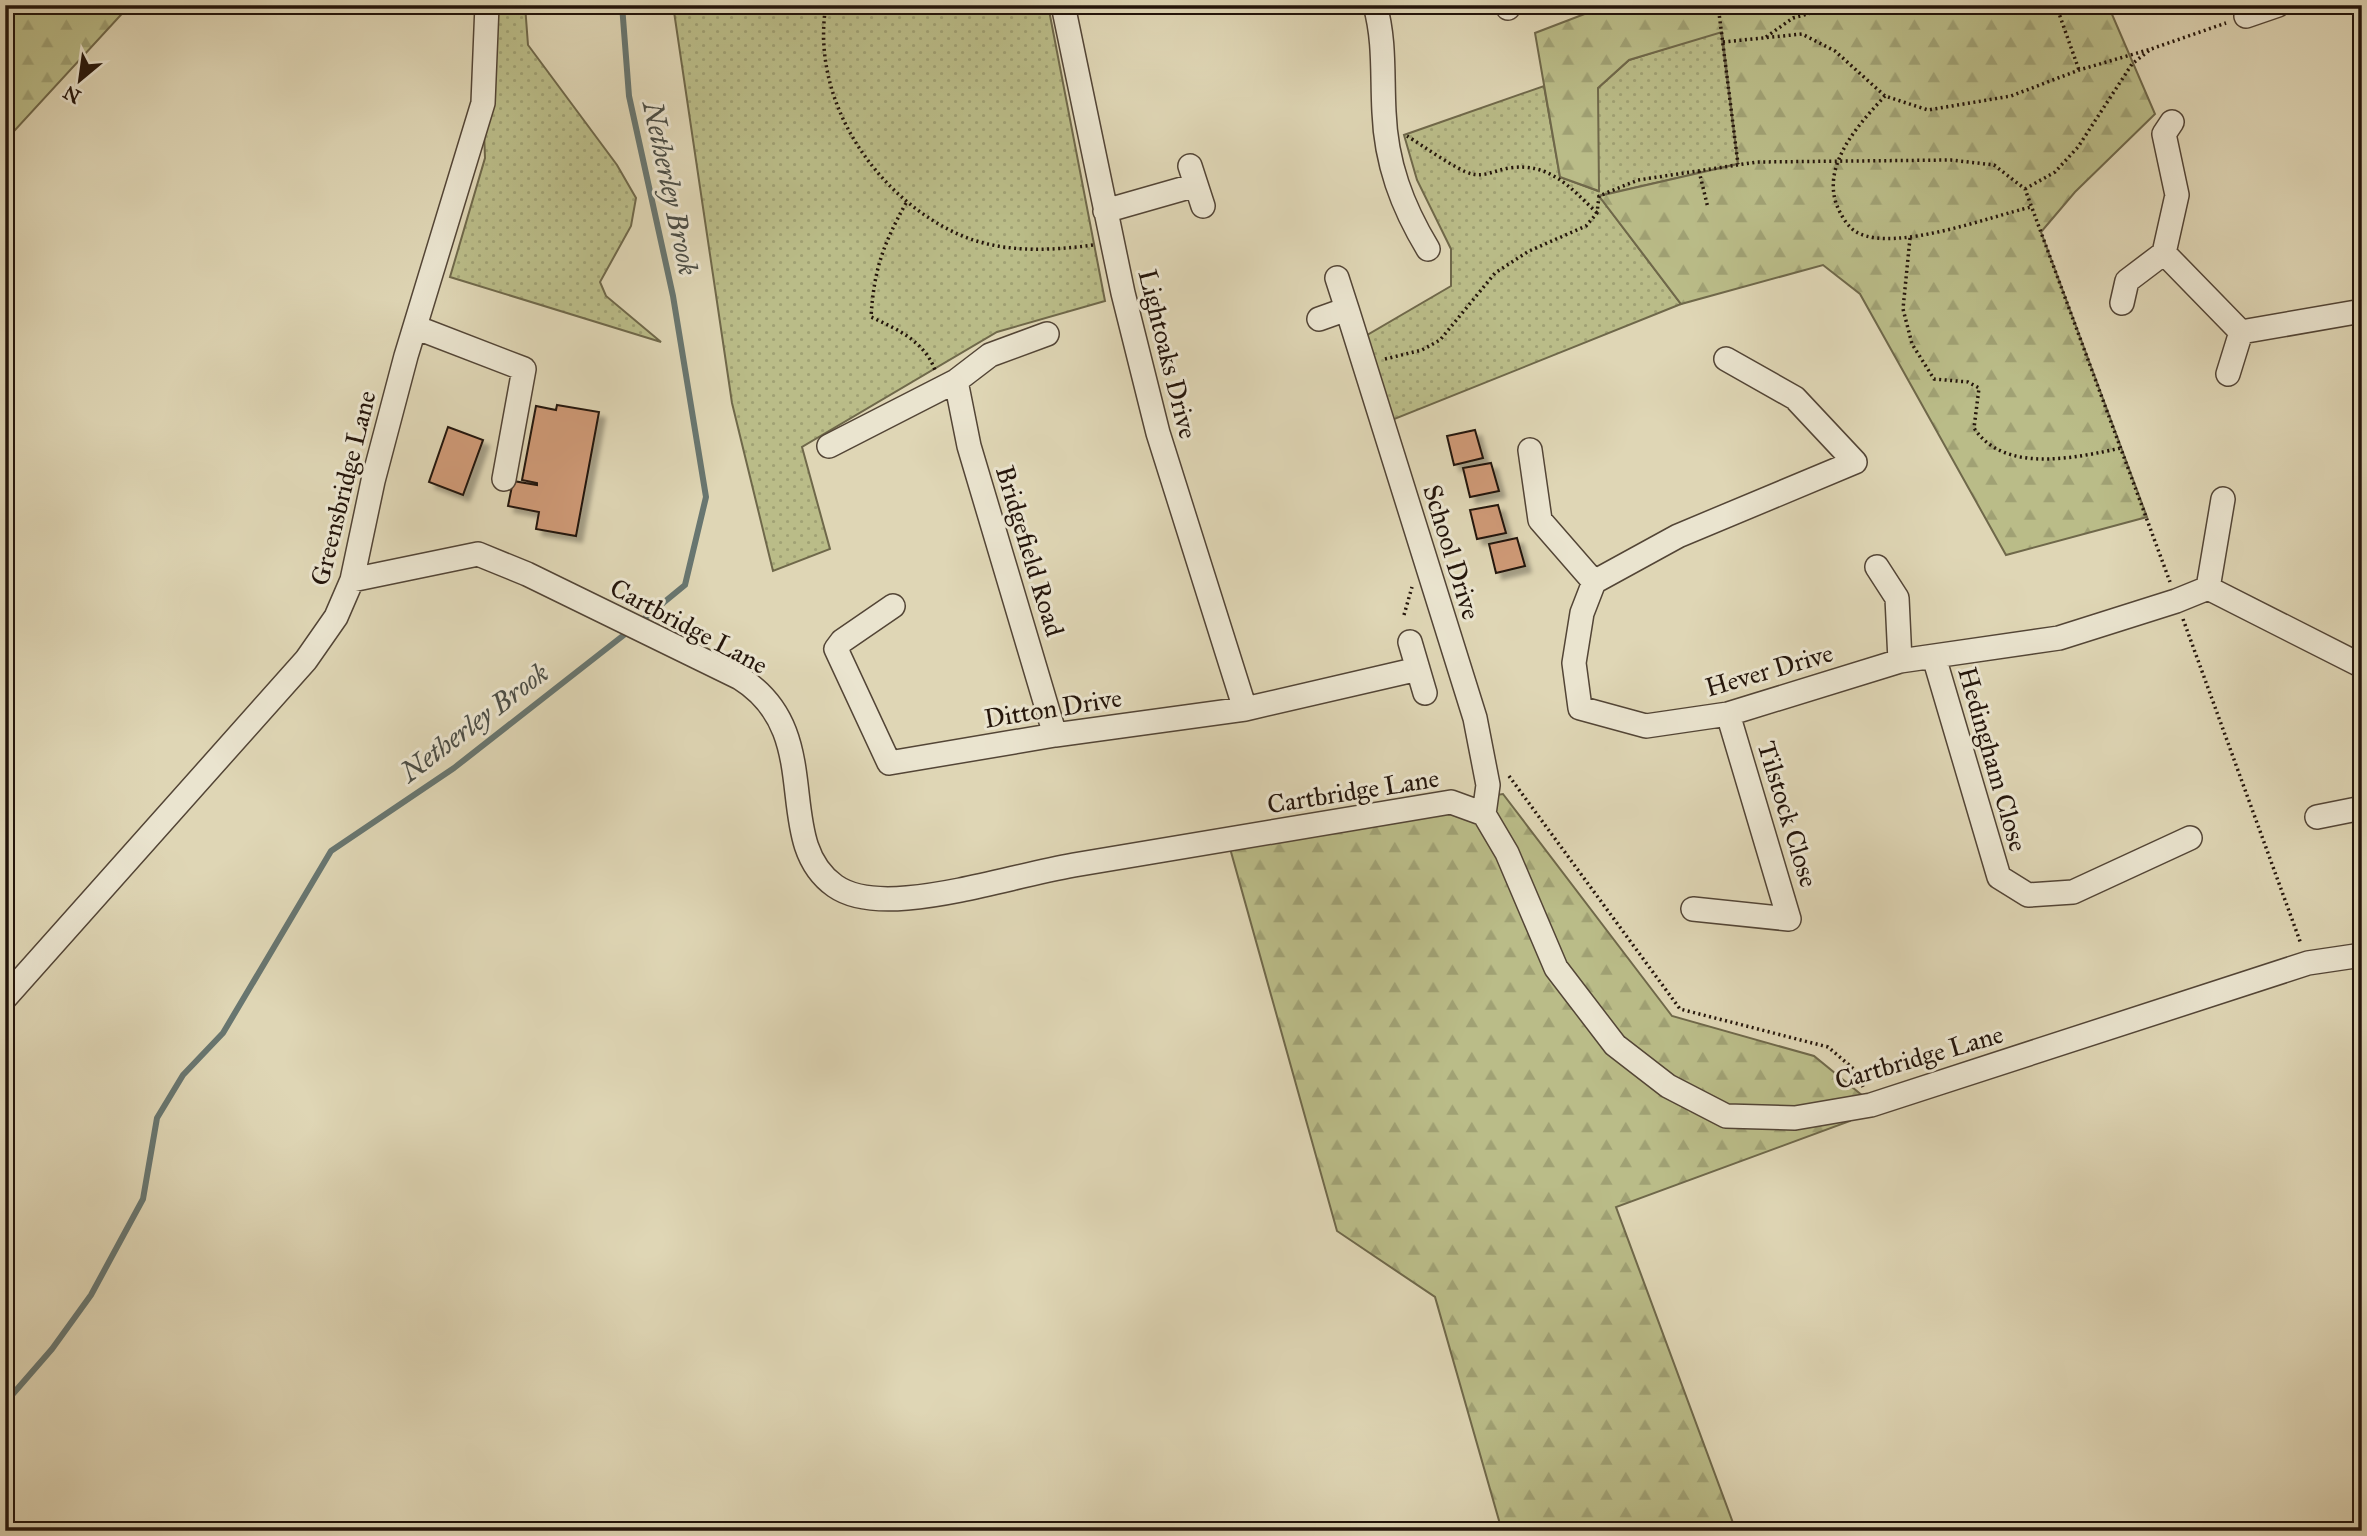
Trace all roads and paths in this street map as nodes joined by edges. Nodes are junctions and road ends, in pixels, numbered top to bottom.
1 (487, 5) edge
2 (826, 5) edge
3 (1063, 5) edge
4 (1375, 5) edge
5 (1718, 5) edge
6 (1840, 5) edge
7 (2056, 5) edge
8 (2278, 5) edge
9 (2246, 16) joint
10 (1764, 38) junction
11 (1723, 42) junction
12 (2151, 49) junction
13 (2079, 70) junction
14 (1885, 96) junction
15 (2172, 122) dead end
16 (1385, 124) junction
17 (1838, 161) junction
18 (1738, 164) junction
19 (1699, 171) junction
20 (1196, 186) dead end
21 (2025, 189) junction
22 (906, 203) junction
23 (2031, 207) junction
24 (1708, 208) dead end
25 (1105, 211) junction
26 (1597, 212) junction
27 (1909, 238) junction
28 (1112, 242) junction
29 (1428, 249) dead end
30 (2164, 253) junction
31 (1338, 278) dead end
32 (2122, 303) dead end
33 (1347, 309) junction
34 (2362, 311) edge
35 (1319, 319) dead end
36 (415, 327) junction
37 (2241, 332) junction
38 (1047, 334) dead end
39 (1726, 359) dead end
40 (1364, 364) junction
41 (2228, 374) dead end
42 (949, 385) junction
43 (829, 446) dead end
44 (2121, 448) junction
45 (1530, 450) dead end
46 (504, 479) dead end
47 (2223, 499) dead end
48 (1877, 567) dead end
49 (352, 580) junction
50 (1594, 582) junction
51 (2208, 588) junction
52 (2176, 601) junction
53 (893, 606) dead end
54 (1410, 642) dead end
55 (1934, 657) junction
56 (1899, 661) junction
57 (2362, 666) edge
58 (1419, 669) junction
59 (1425, 693) dead end
60 (1245, 709) junction
61 (1728, 714) junction
62 (1055, 735) junction
63 (1507, 774) dead end
64 (2362, 808) edge
65 (1484, 814) junction
66 (2317, 817) dead end
67 (2190, 838) dead end
68 (1693, 909) dead end
69 (2362, 956) edge
70 (2308, 963) junction
71 (5, 998) edge
72 (1855, 1070) dead end

1 - 36 street, Greensbridge Lane
2 - 22 path
3 - 25 street, Lightoaks Drive
4 - 16 street
5 - 11 path
6 - 10 path
7 - 13 path
8 - 9 street
9 - 12 path
10 - 11 path
10 - 14 path
11 - 18 path
12 - 13 path
12 - 21 path
13 - 14 path
14 - 17 path
15 - 30 street
16 - 26 path
16 - 29 street
17 - 18 path
17 - 21 path
17 - 27 path
18 - 19 path
19 - 24 path
19 - 26 path
20 - 25 street
21 - 23 path
22 - 28 path
22 - 42 path
23 - 27 path
23 - 44 path
25 - 28 street, Lightoaks Drive
26 - 40 path
27 - 44 path
28 - 60 street, Lightoaks Drive
30 - 32 street
30 - 37 street
31 - 33 street, School Drive
33 - 35 street
33 - 40 street, School Drive
34 - 37 street
36 - 46 street
36 - 49 street, Greensbridge Lane
37 - 41 street
38 - 42 street
39 - 50 street
40 - 65 street, School Drive
42 - 43 street
42 - 62 street, Bridgefield Road
44 - 52 path
45 - 50 street
47 - 51 street
48 - 56 street
49 - 65 street, Cartbridge Lane
49 - 71 street, Greensbridge Lane
50 - 61 street, Hever Drive
51 - 52 street, Hever Drive
51 - 57 street
52 - 55 street, Hever Drive
52 - 70 path
53 - 62 street, Ditton Drive
54 - 58 street
55 - 56 street, Hever Drive
55 - 67 street, Hedingham Close
56 - 61 street, Hever Drive
58 - 59 street
58 - 60 street, Ditton Drive
60 - 62 street, Ditton Drive
61 - 68 street, Tilstock Close
63 - 72 path
64 - 66 street
65 - 70 street, Cartbridge Lane
69 - 70 street, Cartbridge Lane

